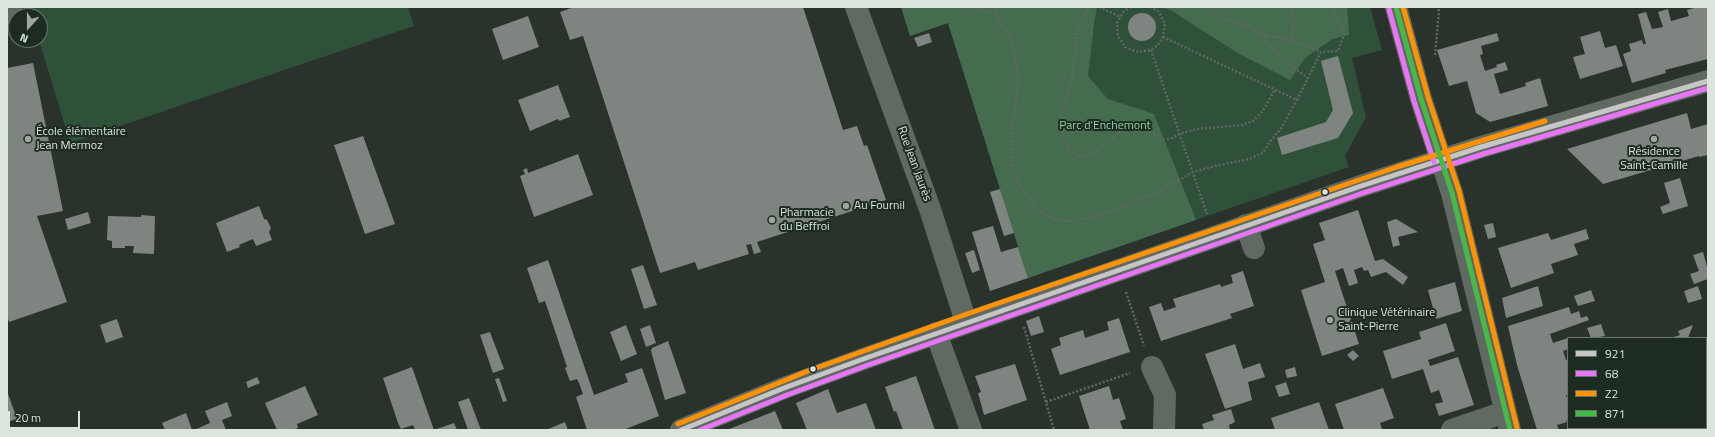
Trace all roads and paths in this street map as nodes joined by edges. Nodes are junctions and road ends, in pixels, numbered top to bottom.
1 (856, 7) edge
2 (970, 7) edge
3 (999, 7) edge
4 (1088, 7) edge
5 (1099, 7) edge
6 (1131, 7) edge
7 (1208, 7) edge
8 (1291, 7) edge
9 (1333, 7) edge
10 (1396, 7) edge
11 (1153, 8) edge
12 (995, 13) junction
13 (1120, 17) junction
14 (1264, 35) junction
15 (1163, 37) junction
16 (1292, 40) junction
17 (1151, 50) junction
18 (1320, 52) junction
19 (1308, 78) junction
20 (1708, 81) edge
21 (1275, 90) junction
22 (1297, 100) junction
23 (1179, 134) junction
24 (1441, 160) junction
25 (1193, 172) junction
26 (1246, 225) junction
27 (1215, 236) junction
28 (1254, 248) dead end
29 (1126, 267) junction
30 (1012, 306) junction
31 (966, 322) junction
32 (936, 332) junction
33 (1151, 365) junction
34 (1046, 402) junction
35 (1508, 421) edge
36 (681, 430) edge
37 (971, 430) edge
38 (1054, 430) edge
39 (1164, 430) edge
40 (1452, 430) edge

1 - 31 main road, Rue Jean Jaurès
2 - 12 path
3 - 12 path
4 - 23 path
5 - 13 path
6 - 13 path
7 - 14 path
8 - 16 path
9 - 18 path
10 - 24 main road
11 - 15 path
12 - 25 path
13 - 17 path
14 - 16 path
14 - 19 path
15 - 17 path
15 - 21 path
16 - 18 path
17 - 23 path
18 - 19 path
19 - 22 path
20 - 24 main road
21 - 22 path
21 - 23 path
22 - 25 path
23 - 25 path
24 - 26 main road
24 - 35 main road
25 - 27 path
26 - 27 main road
26 - 28 main road
27 - 29 main road
29 - 30 main road
29 - 33 path
30 - 31 main road
30 - 34 path
31 - 32 main road
32 - 36 main road
32 - 37 main road
33 - 34 path
33 - 39 main road
34 - 38 path
35 - 40 main road

